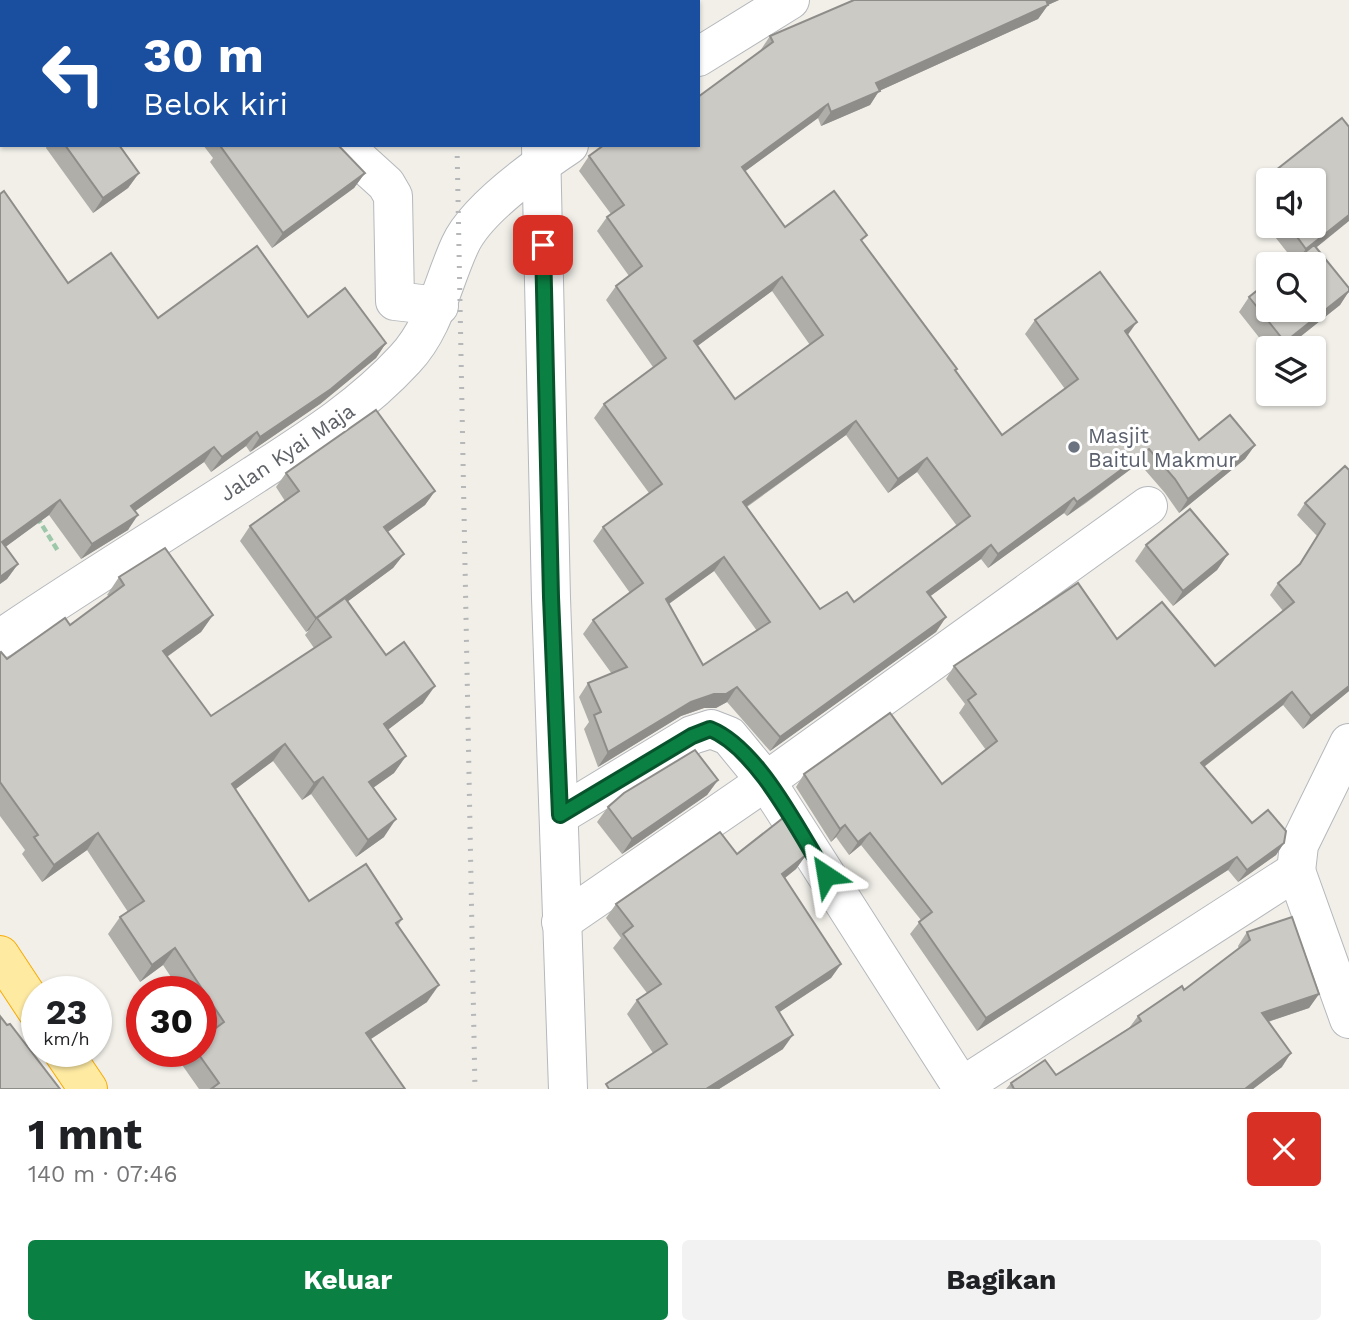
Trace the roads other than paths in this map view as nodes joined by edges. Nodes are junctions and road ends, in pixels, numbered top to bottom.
1 (790, 0) edge
2 (700, 56) edge
3 (344, 147) edge
4 (550, 151) edge
5 (439, 306) junction
6 (1148, 506) dead end
7 (0, 639) edge
8 (1349, 743) edge
9 (766, 781) junction
10 (560, 815) junction
11 (1296, 871) junction
12 (561, 922) junction
13 (0, 955) edge
14 (21, 987) edge
15 (1349, 1019) edge
16 (73, 1067) edge
17 (962, 1088) edge
18 (88, 1089) edge
19 (568, 1089) edge

1 - 2 street
3 - 5 street
4 - 5 street, Jalan Kyai Maja
4 - 10 street
5 - 7 street, Jalan Kyai Maja
6 - 9 street
8 - 11 street
9 - 10 street
9 - 12 street
9 - 17 street
10 - 12 street
11 - 15 street
11 - 17 street
12 - 19 street
13 - 14 highway
16 - 18 highway

